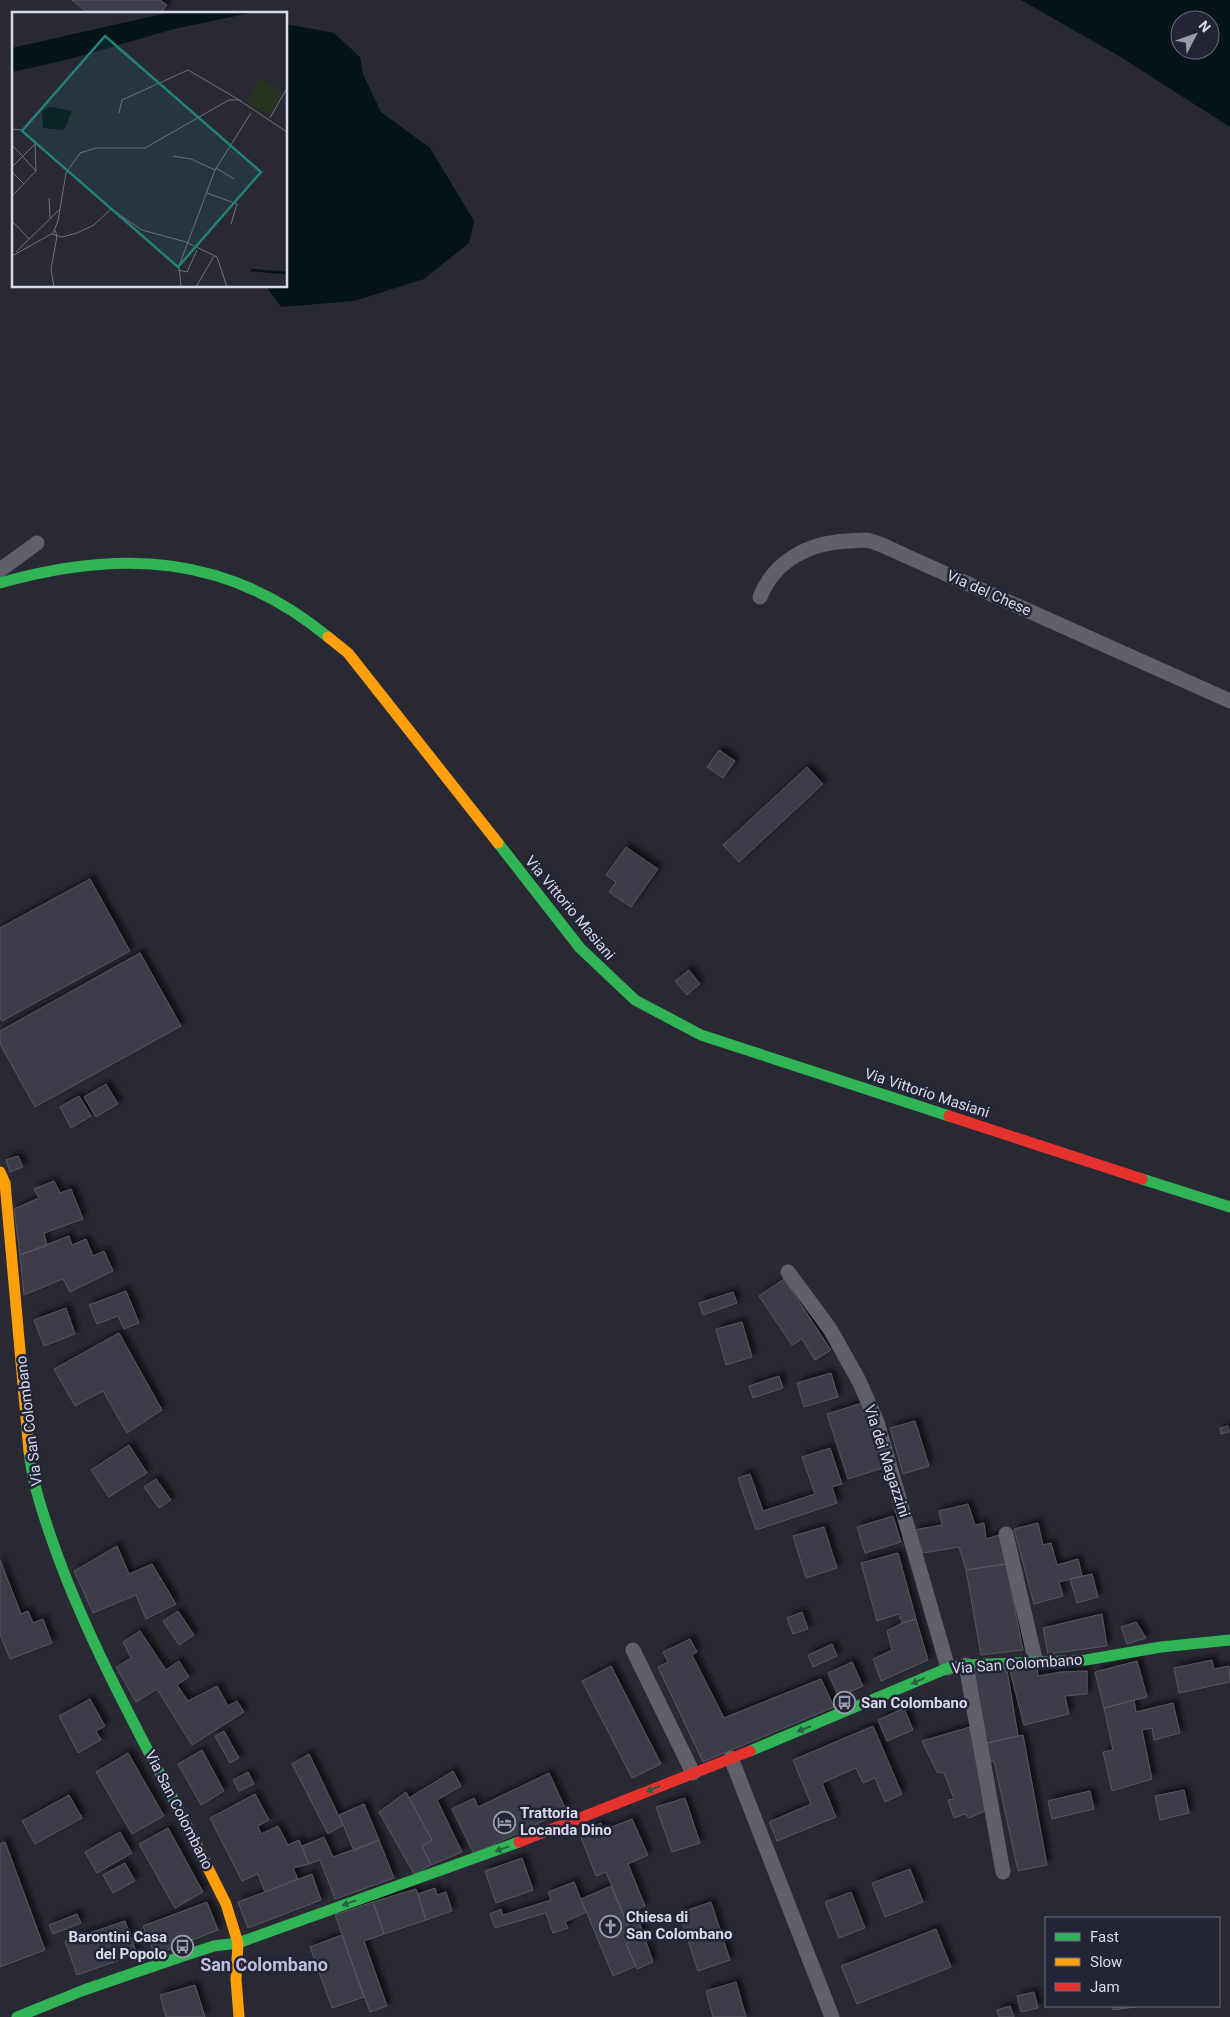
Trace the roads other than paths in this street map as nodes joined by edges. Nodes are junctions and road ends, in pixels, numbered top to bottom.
1 (37, 544) dead end
2 (0, 570) edge
3 (0, 583) edge
4 (760, 596) dead end
5 (1230, 701) edge
6 (0, 1172) edge
7 (1230, 1207) edge
8 (788, 1272) dead end
9 (1006, 1534) dead end
10 (1230, 1640) edge
11 (633, 1650) dead end
12 (1036, 1663) junction
13 (966, 1665) junction
14 (948, 1668) junction
15 (731, 1758) junction
16 (694, 1773) junction
17 (1004, 1872) dead end
18 (238, 1943) junction
19 (16, 2017) edge
20 (239, 2017) edge
21 (832, 2017) edge

1 - 2 street
3 - 7 street, Via Vittorio Masiani
4 - 5 street, Via del Chese
6 - 18 street, Via San Colombano
8 - 14 street, Via dei Magazzini
9 - 12 street
10 - 12 street, Via San Colombano
11 - 16 street
12 - 13 street, Via San Colombano
13 - 14 street, Via San Colombano
13 - 17 street
14 -> 15 street, Via San Colombano
15 - 16 street, Via San Colombano
15 - 21 street
16 -> 18 street, Via San Colombano
18 - 19 street
18 - 20 street

